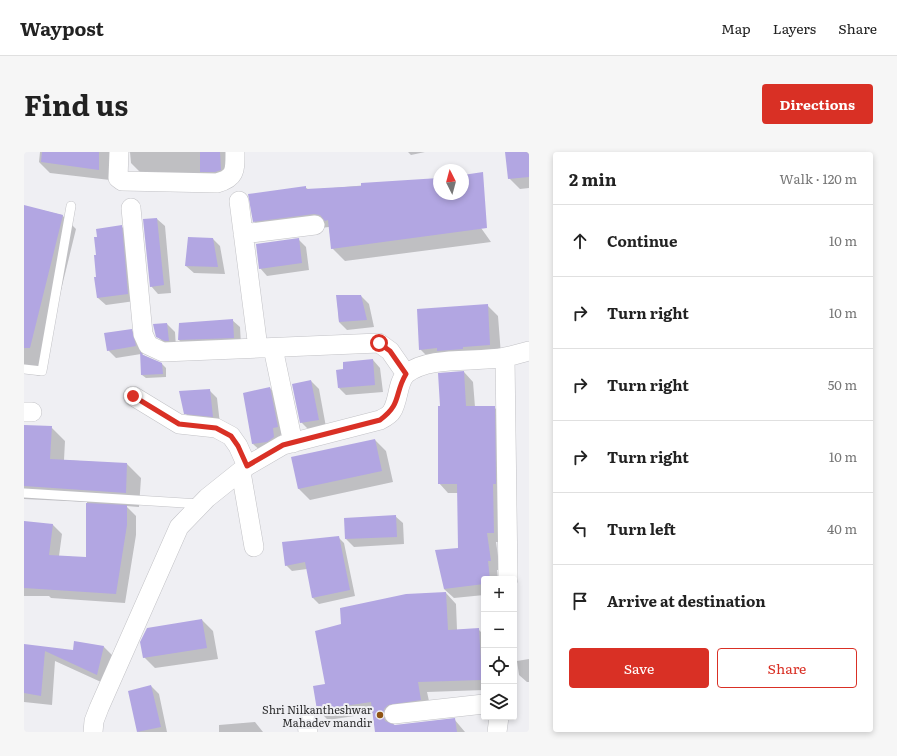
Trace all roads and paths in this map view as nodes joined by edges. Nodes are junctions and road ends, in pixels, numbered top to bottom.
1 (119, 152) edge
2 (235, 152) edge
3 (238, 202) dead end
4 (71, 206) dead end
5 (131, 208) dead end
6 (315, 224) dead end
7 (243, 234) junction
8 (266, 348) junction
9 (529, 351) edge
10 (505, 358) junction
11 (24, 369) edge
12 (406, 374) junction
13 (133, 396) dead end
14 (292, 443) junction
15 (244, 469) junction
16 (24, 494) edge
17 (201, 504) junction
18 (254, 547) dead end
19 (508, 576) edge
20 (481, 704) edge
21 (394, 714) dead end
22 (499, 720) edge
23 (93, 732) edge
24 (497, 732) edge

1 - 2 street
3 - 7 street
4 - 11 lane
5 - 8 street
6 - 7 street
7 - 8 street
8 - 12 street
8 - 14 street
9 - 10 street
10 - 12 street
10 - 19 street
12 - 14 street
13 - 15 street
14 - 15 street
15 - 17 street
15 - 18 street
16 - 17 lane
17 - 23 street
20 - 21 street
22 - 24 street

